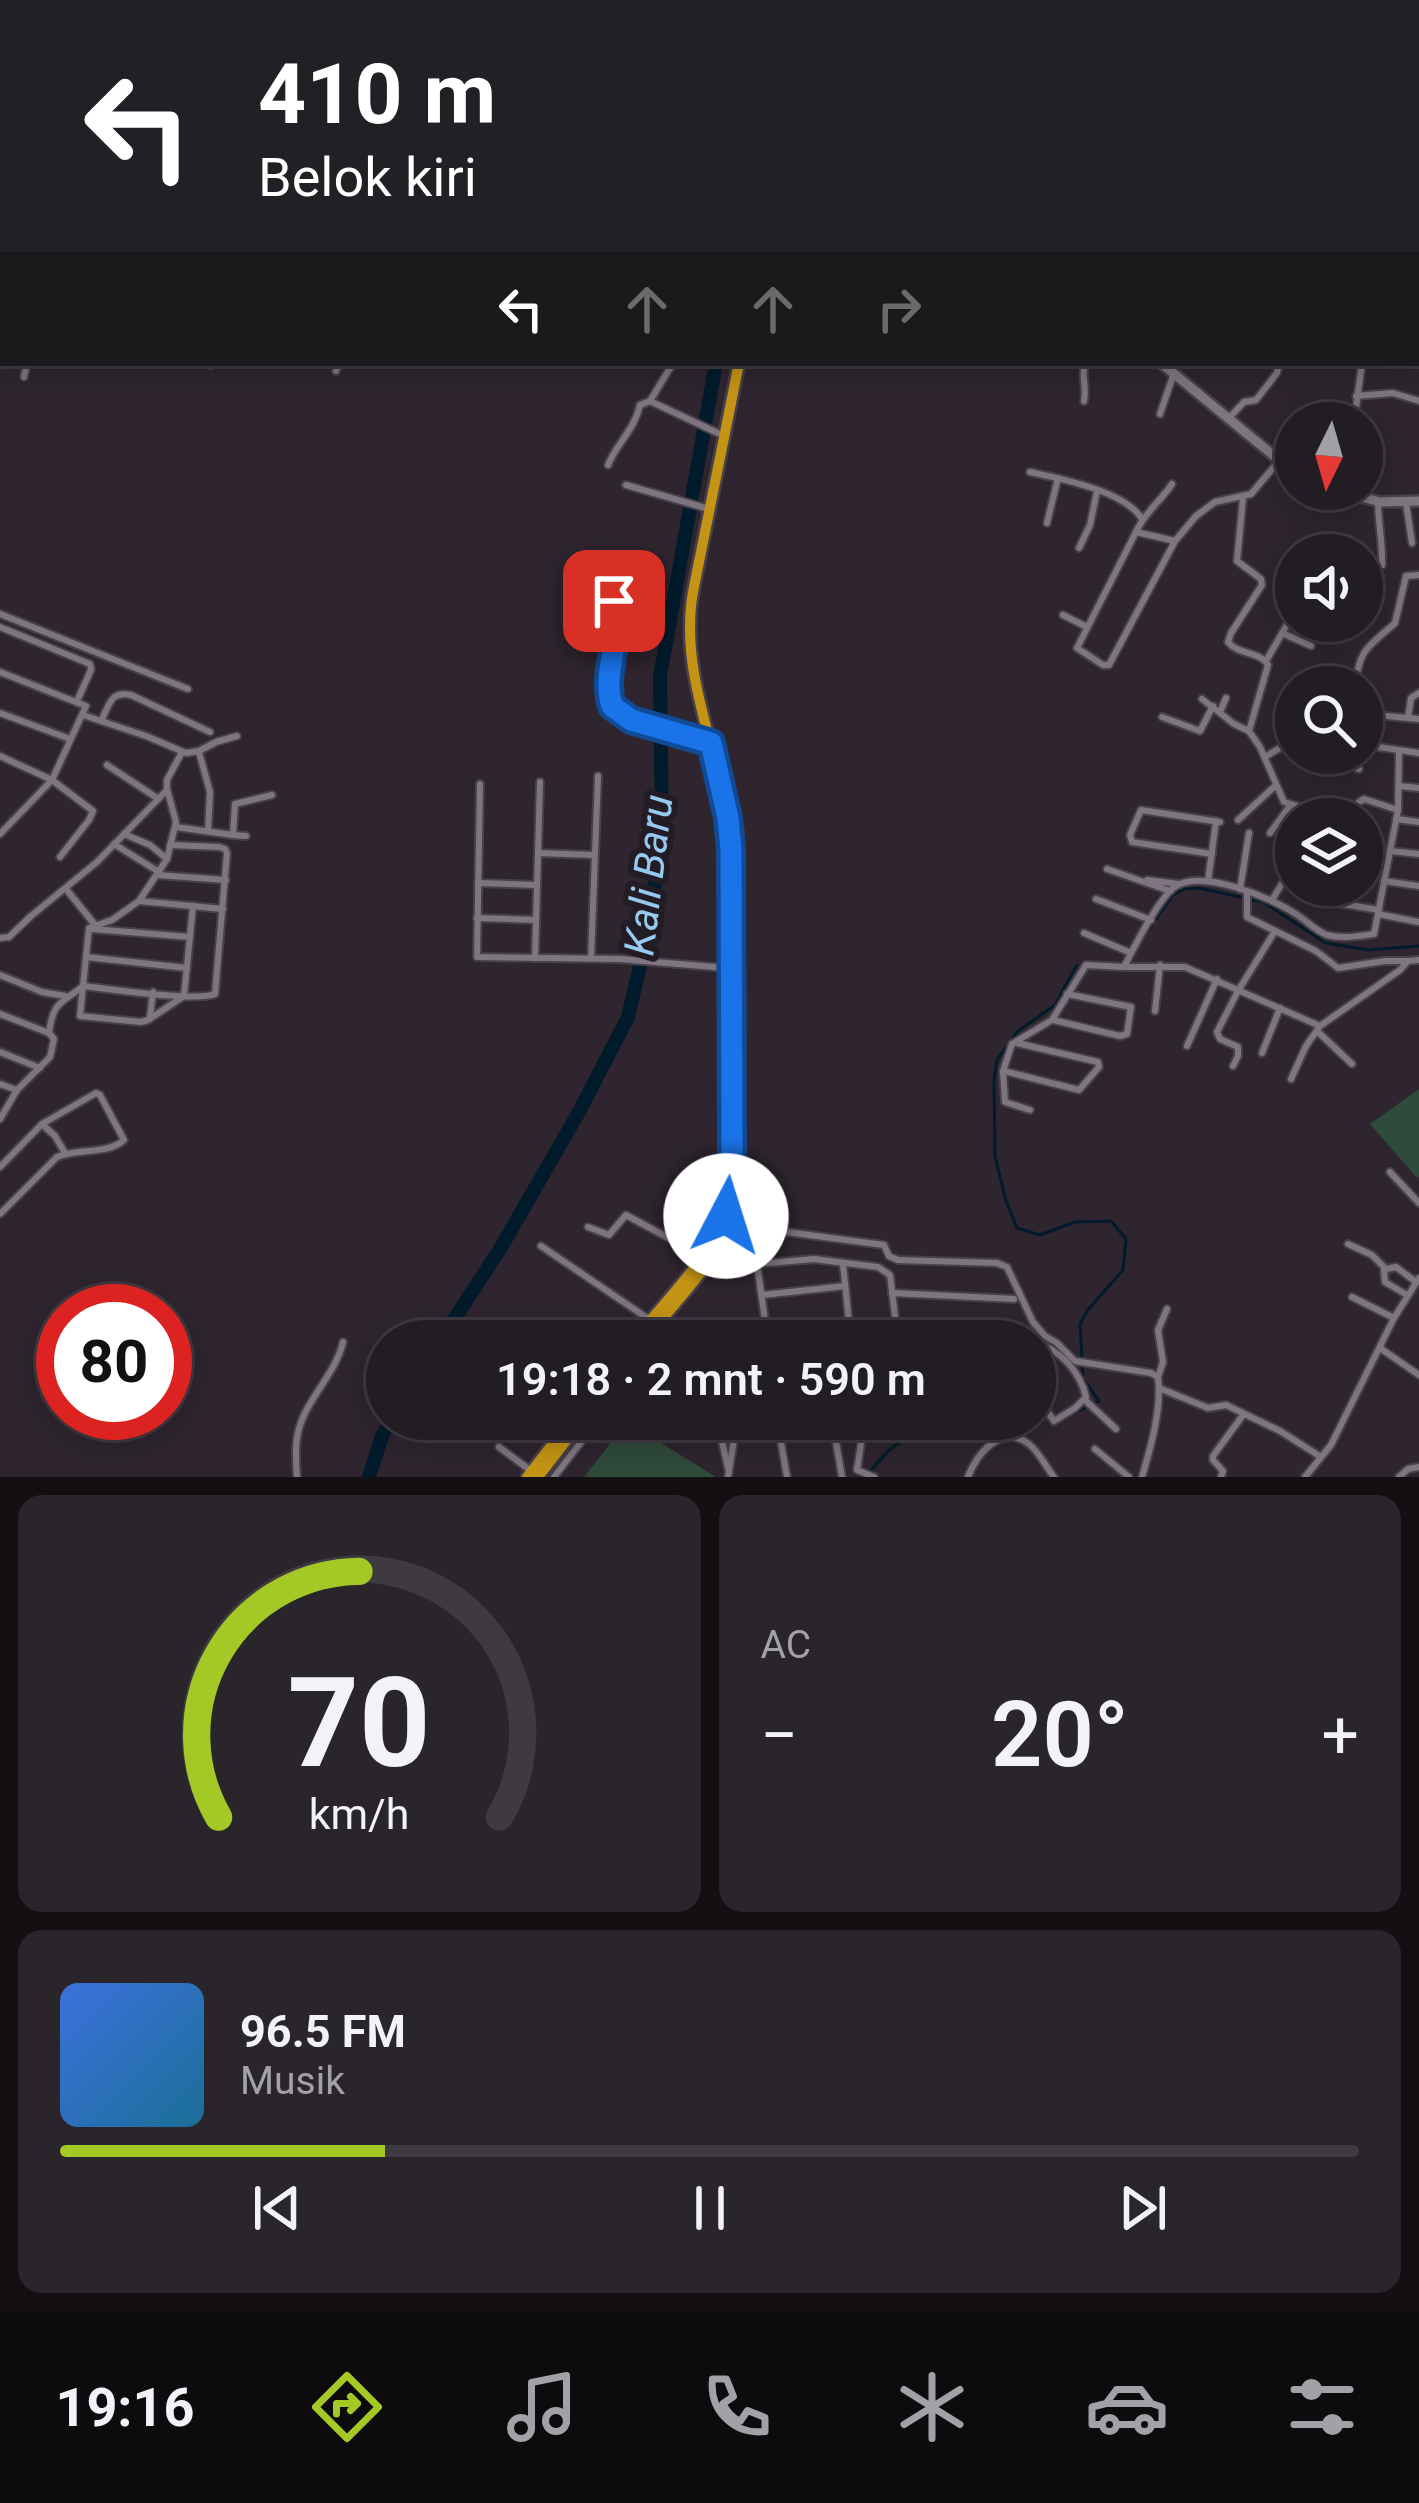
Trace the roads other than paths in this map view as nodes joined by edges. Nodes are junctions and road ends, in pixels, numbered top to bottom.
1 (27, 366) edge
2 (671, 366) edge
3 (742, 366) edge
4 (742, 366) edge
5 (1083, 366) edge
6 (1166, 366) edge
7 (1278, 366) edge
8 (1361, 366) edge
9 (1174, 373) junction
10 (24, 377) dead end
11 (1356, 397) junction
12 (650, 401) junction
13 (1084, 401) dead end
14 (1419, 401) edge
15 (1356, 402) edge
16 (1160, 414) dead end
17 (1228, 418) junction
18 (719, 433) junction
19 (1275, 458) edge
20 (608, 465) dead end
21 (1275, 466) edge
22 (1030, 472) dead end
23 (1058, 478) junction
24 (1172, 484) dead end
25 (626, 485) dead end
26 (1097, 491) junction
27 (1244, 496) junction
28 (1419, 501) edge
29 (1383, 502) edge
30 (1406, 503) junction
31 (703, 508) junction
32 (1142, 520) junction
33 (1047, 523) dead end
34 (1136, 532) junction
35 (1175, 541) junction
36 (1412, 543) dead end
37 (1079, 548) dead end
38 (1419, 574) edge
39 (1090, 588) dead end
40 (1104, 595) junction
41 (614, 601) dead end
42 (648, 608) dead end
43 (0, 614) edge
44 (618, 615) junction
45 (1063, 615) dead end
46 (0, 627) edge
47 (1087, 627) junction
48 (1277, 642) edge
49 (1302, 642) edge
50 (1311, 646) dead end
51 (1266, 661) junction
52 (1358, 666) edge
53 (0, 673) edge
54 (188, 689) dead end
55 (1419, 693) edge
56 (1226, 698) dead end
57 (1202, 699) dead end
58 (77, 701) junction
59 (1216, 709) junction
60 (0, 713) edge
61 (83, 715) junction
62 (1162, 717) dead end
63 (1408, 718) junction
64 (1419, 719) edge
65 (101, 721) junction
66 (210, 731) dead end
67 (1249, 731) junction
68 (237, 736) dead end
69 (71, 740) junction
70 (714, 744) junction
71 (1275, 751) edge
72 (1399, 751) junction
73 (182, 752) junction
74 (199, 752) junction
75 (1419, 753) edge
76 (0, 756) edge
77 (1265, 757) junction
78 (106, 765) dead end
79 (598, 776) dead end
80 (52, 780) junction
81 (540, 782) dead end
82 (480, 784) dead end
83 (1276, 785) junction
84 (1399, 786) junction
85 (1419, 788) edge
86 (167, 789) junction
87 (272, 795) dead end
88 (1282, 798) edge
89 (157, 799) junction
90 (1383, 808) edge
91 (1397, 814) junction
92 (1238, 820) dead end
93 (1419, 822) edge
94 (176, 826) junction
95 (1275, 826) edge
96 (208, 831) junction
97 (124, 833) junction
98 (1249, 833) dead end
99 (1270, 833) dead end
100 (0, 834) edge
101 (233, 835) junction
102 (246, 836) dead end
103 (114, 844) junction
104 (170, 845) junction
105 (1390, 851) junction
106 (538, 853) junction
107 (1212, 854) junction
108 (1419, 854) edge
109 (595, 855) junction
110 (60, 857) dead end
111 (167, 859) junction
112 (1383, 862) edge
113 (1387, 862) junction
114 (1107, 869) dead end
115 (158, 874) junction
116 (226, 880) junction
117 (1208, 881) junction
118 (1384, 881) junction
119 (1144, 882) junction
120 (478, 883) junction
121 (1179, 884) junction
122 (537, 885) junction
123 (1419, 886) edge
124 (66, 889) junction
125 (1170, 891) junction
126 (1245, 895) junction
127 (1275, 896) edge
128 (1096, 899) dead end
129 (1273, 900) junction
130 (140, 902) junction
131 (193, 906) junction
132 (1304, 906) edge
133 (1348, 906) edge
134 (223, 909) junction
135 (1378, 912) junction
136 (1300, 916) junction
137 (478, 918) junction
138 (536, 920) junction
139 (1151, 920) junction
140 (1419, 922) edge
141 (92, 927) junction
142 (1274, 932) junction
143 (1084, 933) dead end
144 (190, 937) junction
145 (0, 938) edge
146 (1131, 953) junction
147 (86, 957) junction
148 (535, 958) junction
149 (591, 958) junction
150 (1419, 960) edge
151 (1408, 961) junction
152 (1160, 965) junction
153 (187, 968) junction
154 (1124, 968) junction
155 (735, 969) junction
156 (0, 975) edge
157 (1217, 980) junction
158 (83, 986) junction
159 (1238, 991) junction
160 (153, 992) junction
161 (1067, 994) junction
162 (65, 996) junction
163 (184, 996) junction
164 (1280, 1008) junction
165 (1155, 1011) dead end
166 (0, 1014) edge
167 (150, 1017) junction
168 (1052, 1020) junction
169 (1319, 1028) junction
170 (50, 1033) junction
171 (1014, 1042) junction
172 (1187, 1046) dead end
173 (0, 1052) edge
174 (1262, 1053) dead end
175 (1352, 1064) dead end
176 (1233, 1066) dead end
177 (40, 1068) junction
178 (1003, 1071) junction
179 (1291, 1078) dead end
180 (0, 1084) edge
181 (17, 1090) junction
182 (1030, 1110) dead end
183 (1, 1118) edge
184 (42, 1124) junction
185 (65, 1153) junction
186 (0, 1167) edge
187 (1390, 1172) dead end
188 (1419, 1203) edge
189 (737, 1209) junction
190 (0, 1214) edge
191 (588, 1227) dead end
192 (755, 1243) junction
193 (1348, 1244) dead end
194 (541, 1246) dead end
195 (702, 1256) junction
196 (757, 1261) junction
197 (843, 1264) junction
198 (1384, 1268) junction
199 (845, 1286) junction
200 (1413, 1286) edge
201 (892, 1293) junction
202 (762, 1295) junction
203 (1419, 1296) edge
204 (1352, 1297) dead end
205 (1014, 1299) dead end
206 (1167, 1309) dead end
207 (1394, 1318) junction
208 (650, 1320) joint
209 (660, 1320) edge
210 (765, 1320) edge
211 (849, 1320) edge
212 (896, 1320) edge
213 (1032, 1320) edge
214 (343, 1342) dead end
215 (1380, 1348) junction
216 (1056, 1349) edge
217 (1056, 1354) edge
218 (1419, 1375) edge
219 (1158, 1377) junction
220 (1159, 1388) junction
221 (1088, 1402) junction
222 (1243, 1414) junction
223 (1056, 1419) edge
224 (1116, 1429) dead end
225 (557, 1440) edge
226 (564, 1440) edge
227 (583, 1440) edge
228 (721, 1440) edge
229 (734, 1440) edge
230 (780, 1440) edge
231 (836, 1440) edge
232 (861, 1440) edge
233 (499, 1448) dead end
234 (1095, 1449) dead end
235 (1322, 1457) junction
236 (1419, 1468) edge
237 (532, 1475) edge
238 (728, 1475) edge
239 (870, 1476) edge
240 (297, 1477) edge
241 (554, 1477) edge
242 (787, 1477) edge
243 (842, 1477) edge
244 (968, 1477) edge
245 (1054, 1477) edge
246 (1129, 1477) edge
247 (1142, 1477) edge
248 (1221, 1477) edge
249 (1305, 1477) edge
250 (1400, 1477) edge

1 - 10 street
2 - 12 street
3 - 18 highway
4 - 70 highway
5 - 13 street
6 - 9 main road
7 - 17 street
8 - 11 street
9 - 16 street
9 - 17 main road
11 - 14 street
11 - 15 street
12 - 18 street
12 - 20 street
17 - 19 main road
18 - 31 highway
21 - 27 street
22 - 23 street
23 - 26 street
23 - 33 street
24 - 32 street
25 - 31 street
26 - 32 street
26 - 37 street
27 - 35 street
27 - 51 street
28 - 30 main road
29 - 30 main road
30 - 36 street
31 - 70 highway
32 - 34 street
34 - 35 street
34 - 40 street
35 - 47 street
38 - 52 street
39 - 40 street
40 - 47 street
41 - 44 street
42 - 44 street
43 - 54 street
44 - 70 street
45 - 47 street
46 - 58 street
48 - 51 street
49 - 50 street
51 - 67 street
53 - 58 street
55 - 63 street
56 - 59 street
57 - 59 street
58 - 61 street
59 - 62 street
59 - 67 street
60 - 69 street
61 - 65 street
61 - 69 street
63 - 64 street
63 - 72 street
65 - 66 street
65 - 73 street
67 - 77 street
68 - 74 street
69 - 80 street
70 - 155 highway
71 - 77 street
72 - 75 street
72 - 84 street
73 - 74 street
73 - 86 street
74 - 96 street
76 - 80 street
77 - 83 street
78 - 89 street
79 - 109 street
80 - 100 street
80 - 110 street
81 - 106 street
82 - 120 street
83 - 88 street
83 - 92 street
84 - 85 street
84 - 91 street
86 - 89 street
86 - 94 street
87 - 101 street
89 - 97 street
90 - 91 street
91 - 93 street
91 - 105 street
94 - 96 street
94 - 104 street
95 - 99 street
96 - 101 street
97 - 103 street
97 - 111 street
98 - 126 street
101 - 102 street
103 - 115 street
103 - 124 street
104 - 111 street
104 - 116 street
105 - 108 street
105 - 113 street
106 - 109 street
106 - 122 street
107 - 107 street
107 - 117 street
109 - 149 street
111 - 115 street
112 - 113 street
113 - 118 street
114 - 119 street
115 - 116 street
115 - 130 street
116 - 134 street
117 - 121 street
117 - 126 street
118 - 123 street
118 - 135 street
119 - 121 street
119 - 125 street
120 - 122 street
120 - 137 street
121 - 125 street
122 - 138 street
124 - 141 street
124 - 145 street
125 - 139 street
126 - 129 street
126 - 142 street
127 - 129 street
128 - 139 street
129 - 136 street
130 - 131 street
130 - 141 street
131 - 134 street
131 - 144 street
132 - 136 street
133 - 135 street
134 - 163 street
135 - 136 street
135 - 140 street
137 - 138 street
137 - 148 street
138 - 148 street
139 - 146 street
141 - 144 street
141 - 147 street
142 - 151 street
142 - 159 street
143 - 146 street
144 - 153 street
146 - 154 street
147 - 153 street
147 - 158 street
148 - 149 street
149 - 155 street
150 - 151 street
151 - 169 street
152 - 154 street
152 - 157 street
152 - 165 street
153 - 163 street
154 - 161 street
155 - 189 highway
155 - 195 highway
156 - 162 street
157 - 159 street
157 - 172 street
158 - 160 street
158 - 162 street
158 - 167 street
159 - 164 street
159 - 176 street
160 - 163 street
160 - 167 street
161 - 168 street
161 - 168 street
162 - 170 street
163 - 167 street
164 - 169 street
164 - 174 street
166 - 170 street
168 - 171 street
169 - 175 street
169 - 179 street
170 - 177 street
171 - 178 street
171 - 178 street
173 - 177 street
177 - 181 street
178 - 182 street
180 - 181 street
181 - 183 street
184 - 185 street
184 - 185 street
184 - 186 street
185 - 190 street
187 - 188 street
189 - 192 street
189 - 209 highway
191 - 195 street
192 - 196 street
192 - 213 street
193 - 198 street
194 - 208 street
195 - 208 highway
196 - 197 street
196 - 202 street
197 - 199 street
197 - 201 street
198 - 200 street
198 - 200 street
199 - 202 street
199 - 211 street
200 - 203 street
200 - 207 street
201 - 205 street
201 - 212 street
202 - 210 street
204 - 207 street
206 - 219 street
207 - 215 street
214 - 240 street
215 - 218 street
215 - 235 street
216 - 219 street
217 - 221 street
219 - 220 street
220 - 222 street
220 - 247 street
221 - 223 street
221 - 224 street
222 - 235 street
222 - 248 street
225 - 237 highway
226 - 237 highway
227 - 241 street
228 - 238 street
229 - 238 street
230 - 242 street
231 - 243 street
232 - 239 street
233 - 237 street
234 - 246 street
235 - 249 street
236 - 250 street
244 - 245 street

